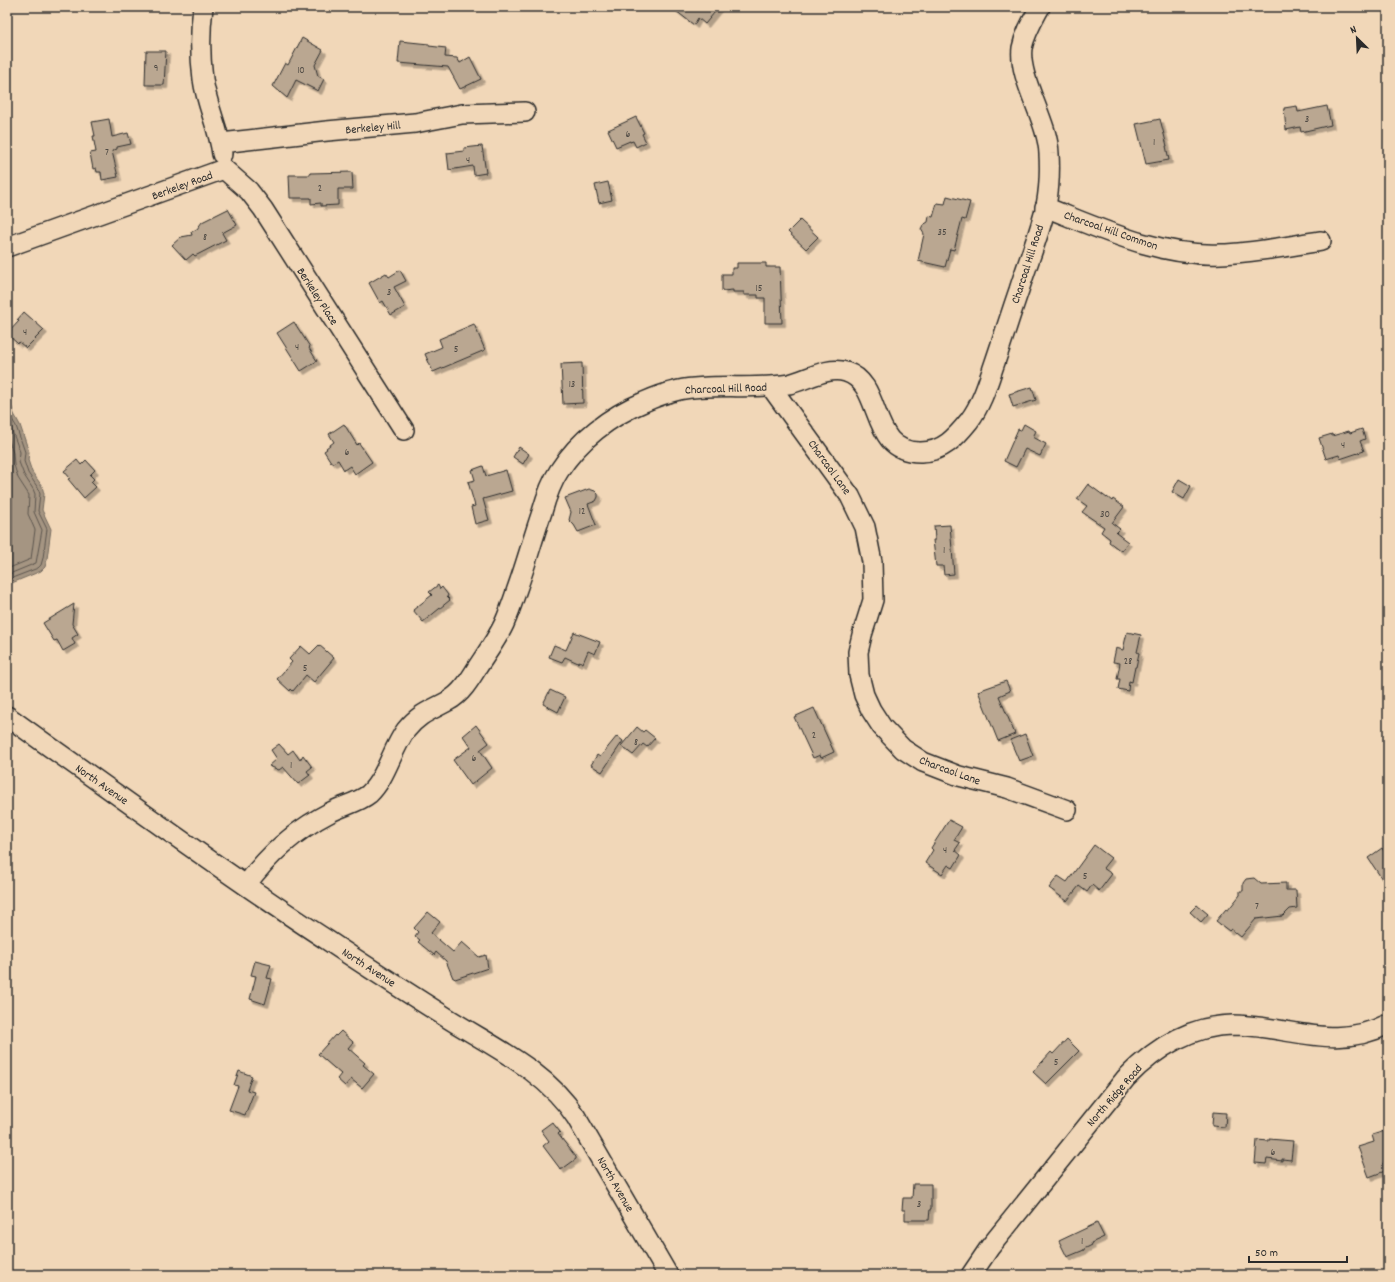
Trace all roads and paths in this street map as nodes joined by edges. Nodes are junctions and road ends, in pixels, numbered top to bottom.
1 (203, 7) edge
2 (1040, 7) edge
3 (525, 112) dead end
4 (221, 143) junction
5 (224, 169) junction
6 (1045, 207) junction
7 (1321, 241) dead end
8 (7, 247) edge
9 (770, 387) junction
10 (404, 430) dead end
11 (7, 716) edge
12 (1067, 810) dead end
13 (246, 885) junction
14 (1388, 1024) edge
15 (668, 1275) edge
16 (972, 1275) edge

1 - 4 street, Berkeley Road
2 - 6 street, Charcoal Hill Road
3 - 4 street, Berkeley Hill
4 - 5 street, Berkeley Road
5 - 8 street, Berkeley Road
5 - 10 street, Berkeley Place
6 - 7 street, Charcoal Hill Common
6 - 9 street, Charcoal Hill Road
9 - 12 street, Charcaol Lane
9 - 13 street, Charcoal Hill Road
11 - 13 street, North Avenue
13 - 15 street, North Avenue
14 - 16 street, North Ridge Road

